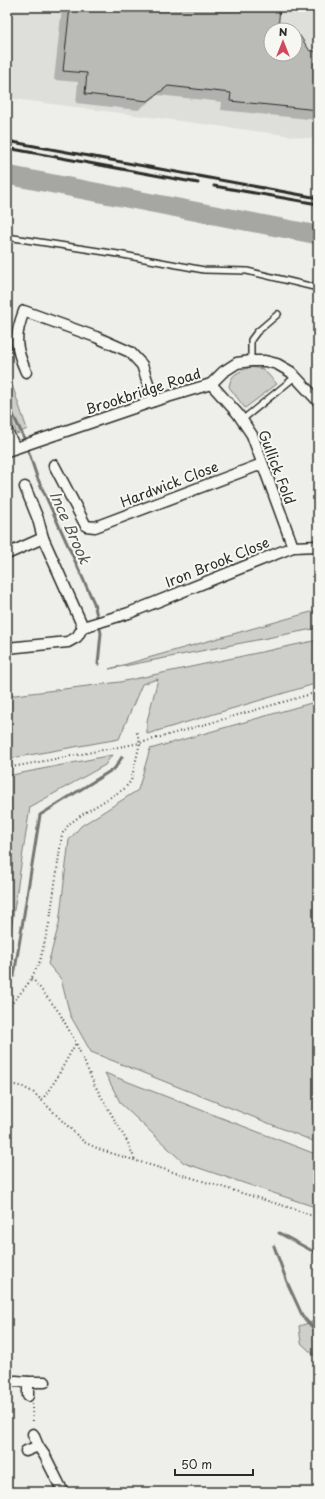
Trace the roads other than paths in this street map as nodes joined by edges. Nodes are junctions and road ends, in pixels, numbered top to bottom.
1 (7, 238) edge
2 (318, 288) edge
3 (278, 314) dead end
4 (251, 361) junction
5 (26, 372) dead end
6 (295, 377) junction
7 (211, 384) junction
8 (318, 400) edge
9 (154, 401) junction
10 (242, 420) junction
11 (7, 431) edge
12 (14, 449) edge
13 (262, 464) junction
14 (54, 465) dead end
15 (25, 487) dead end
16 (43, 538) junction
17 (318, 546) edge
18 (293, 547) junction
19 (7, 554) edge
20 (85, 626) junction
21 (7, 648) edge
22 (7, 1382) edge
23 (28, 1382) junction
24 (45, 1382) dead end
25 (28, 1396) road end
26 (33, 1434) road end
27 (38, 1446) junction
28 (26, 1451) dead end
29 (63, 1492) edge

1 - 2 lane
3 - 4 lane
4 - 6 street, Brookbridge Road
4 - 7 street, Brookbridge Road
5 - 9 street
6 - 8 street, Brookbridge Road
6 - 10 lane
7 - 9 street, Brookbridge Road
7 - 10 street, Gullick Fold
9 - 12 street, Brookbridge Road
10 - 13 street, Gullick Fold
11 - 12 street
13 - 14 street, Hardwick Close
13 - 18 street, Gullick Fold
15 - 16 street
16 - 19 street
16 - 20 street
17 - 18 street, Iron Brook Close
18 - 20 street, Iron Brook Close
20 - 21 street
22 - 23 street
23 - 24 street
23 - 25 street
26 - 27 street
27 - 28 street
27 - 29 street

